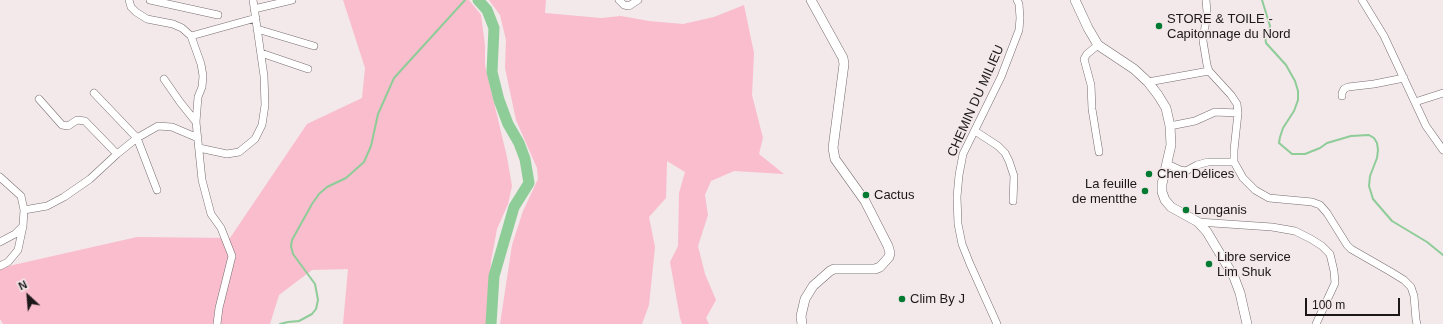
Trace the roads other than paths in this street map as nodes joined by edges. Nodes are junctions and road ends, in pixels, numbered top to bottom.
1 (129, 0) edge
2 (150, 0) edge
3 (254, 0) edge
4 (292, 0) edge
5 (619, 0) edge
6 (638, 0) edge
7 (811, 0) edge
8 (1017, 0) edge
9 (1075, 0) edge
10 (1206, 0) edge
11 (1362, 0) edge
12 (254, 9) junction
13 (218, 14) dead end
14 (256, 18) junction
15 (257, 29) junction
16 (191, 36) junction
17 (1098, 45) junction
18 (314, 46) dead end
19 (261, 53) junction
20 (308, 70) dead end
21 (1209, 71) junction
22 (164, 78) dead end
23 (1404, 78) junction
24 (1148, 82) junction
25 (94, 93) dead end
26 (1443, 93) edge
27 (1342, 96) dead end
28 (39, 99) dead end
29 (1415, 102) junction
30 (1238, 113) junction
31 (196, 122) junction
32 (1170, 126) junction
33 (975, 131) junction
34 (137, 138) junction
35 (198, 138) junction
36 (199, 148) junction
37 (1443, 150) edge
38 (1100, 152) dead end
39 (117, 154) junction
40 (1234, 162) junction
41 (1167, 164) junction
42 (0, 178) edge
43 (157, 190) dead end
44 (1013, 201) dead end
45 (24, 210) junction
46 (1198, 222) junction
47 (23, 226) junction
48 (0, 242) edge
49 (0, 266) edge
50 (217, 324) edge
51 (802, 324) edge
52 (997, 324) edge
53 (1247, 324) edge
54 (1316, 324) edge
55 (1417, 324) edge

1 - 16 street
2 - 13 street
3 - 12 street
4 - 12 street
5 - 6 street
7 - 51 street
8 - 33 street, CHEMIN DU MILIEU
9 - 17 street
10 - 21 street
11 - 23 street
12 - 14 street
14 - 15 street
14 - 16 street
15 - 18 street
15 - 19 street
16 - 31 street
17 - 24 street
17 - 38 street
19 - 20 street
19 - 36 street
21 - 24 street
21 - 30 street
22 - 31 street
23 - 27 street
23 - 29 street
24 - 32 street
25 - 34 street
26 - 29 street
28 - 39 street
29 - 37 street
30 - 32 street
30 - 40 street
31 - 35 street
32 - 41 street
33 - 44 street
33 - 52 street, CHEMIN DU MILIEU
34 - 35 street
34 - 39 street
34 - 43 street
35 - 36 street
36 - 50 street
39 - 45 street
40 - 41 street
40 - 55 street
41 - 46 street
42 - 45 street
45 - 47 street
46 - 53 street
46 - 54 street
47 - 48 street
47 - 49 street

